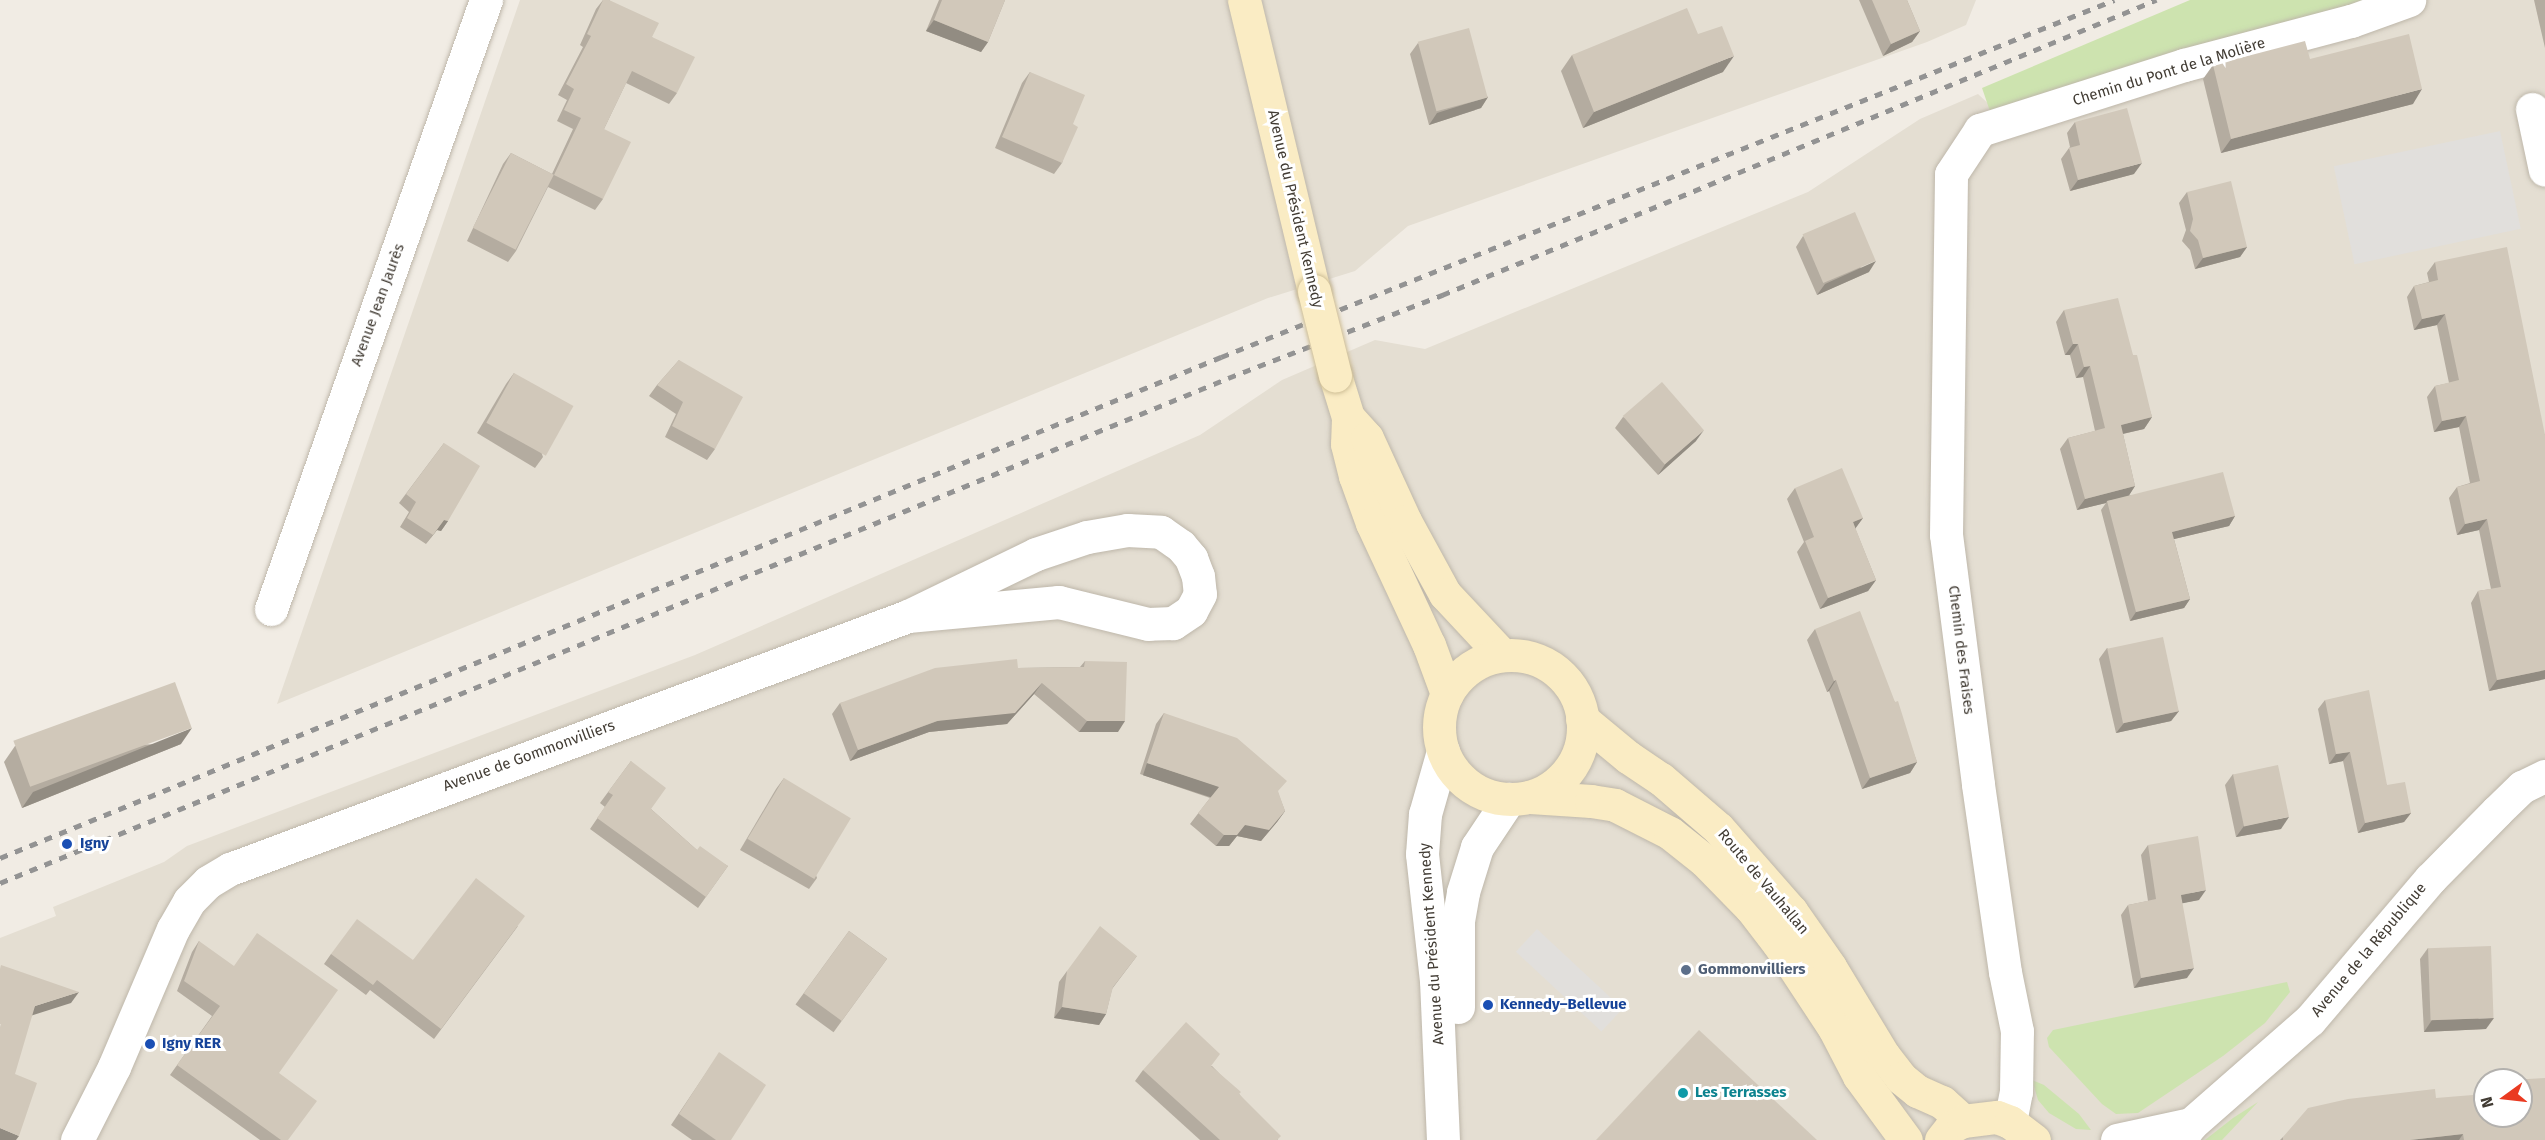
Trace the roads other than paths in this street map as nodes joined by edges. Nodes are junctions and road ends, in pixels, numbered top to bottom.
1 (486, 0) edge
2 (1244, 0) edge
3 (2409, 0) edge
4 (2532, 109) dead end
5 (2545, 170) edge
6 (1951, 174) joint
7 (1348, 417) junction
8 (271, 609) dead end
9 (908, 616) junction
10 (1502, 655) junction
11 (1447, 694) junction
12 (1582, 719) junction
13 (1443, 751) junction
14 (2545, 776) edge
15 (1520, 798) junction
16 (1952, 1130) edge
17 (2022, 1131) edge
18 (2185, 1132) edge
19 (77, 1140) edge
20 (1443, 1140) edge
21 (1457, 1140) edge
22 (1906, 1140) edge
23 (2117, 1140) edge

1 - 8 street, Avenue Jean Jaurès
2 - 7 main road, Avenue du Président Kennedy, bridge
3 - 6 street, Chemin du Pont de la Molière
4 - 5 street
6 - 17 street, Chemin des Fraises
7 - 10 main road, Avenue du Président Kennedy
7 - 11 main road, Avenue du Président Kennedy
9 - 9 street, Avenue de Gommonvilliers
9 - 19 street, Avenue de Gommonvilliers
10 - 11 main road
10 - 12 main road
11 - 13 main road
12 - 15 main road
12 - 16 main road, Route de Vauhallan
13 - 15 main road
13 - 20 street, Avenue du Président Kennedy
14 - 18 street, Avenue de la République
15 - 21 street, Avenue du Président Kennedy
15 - 22 main road, Route de Vauhallan
16 - 17 main road, Route de Vauhallan
18 - 23 street, Avenue de la République

